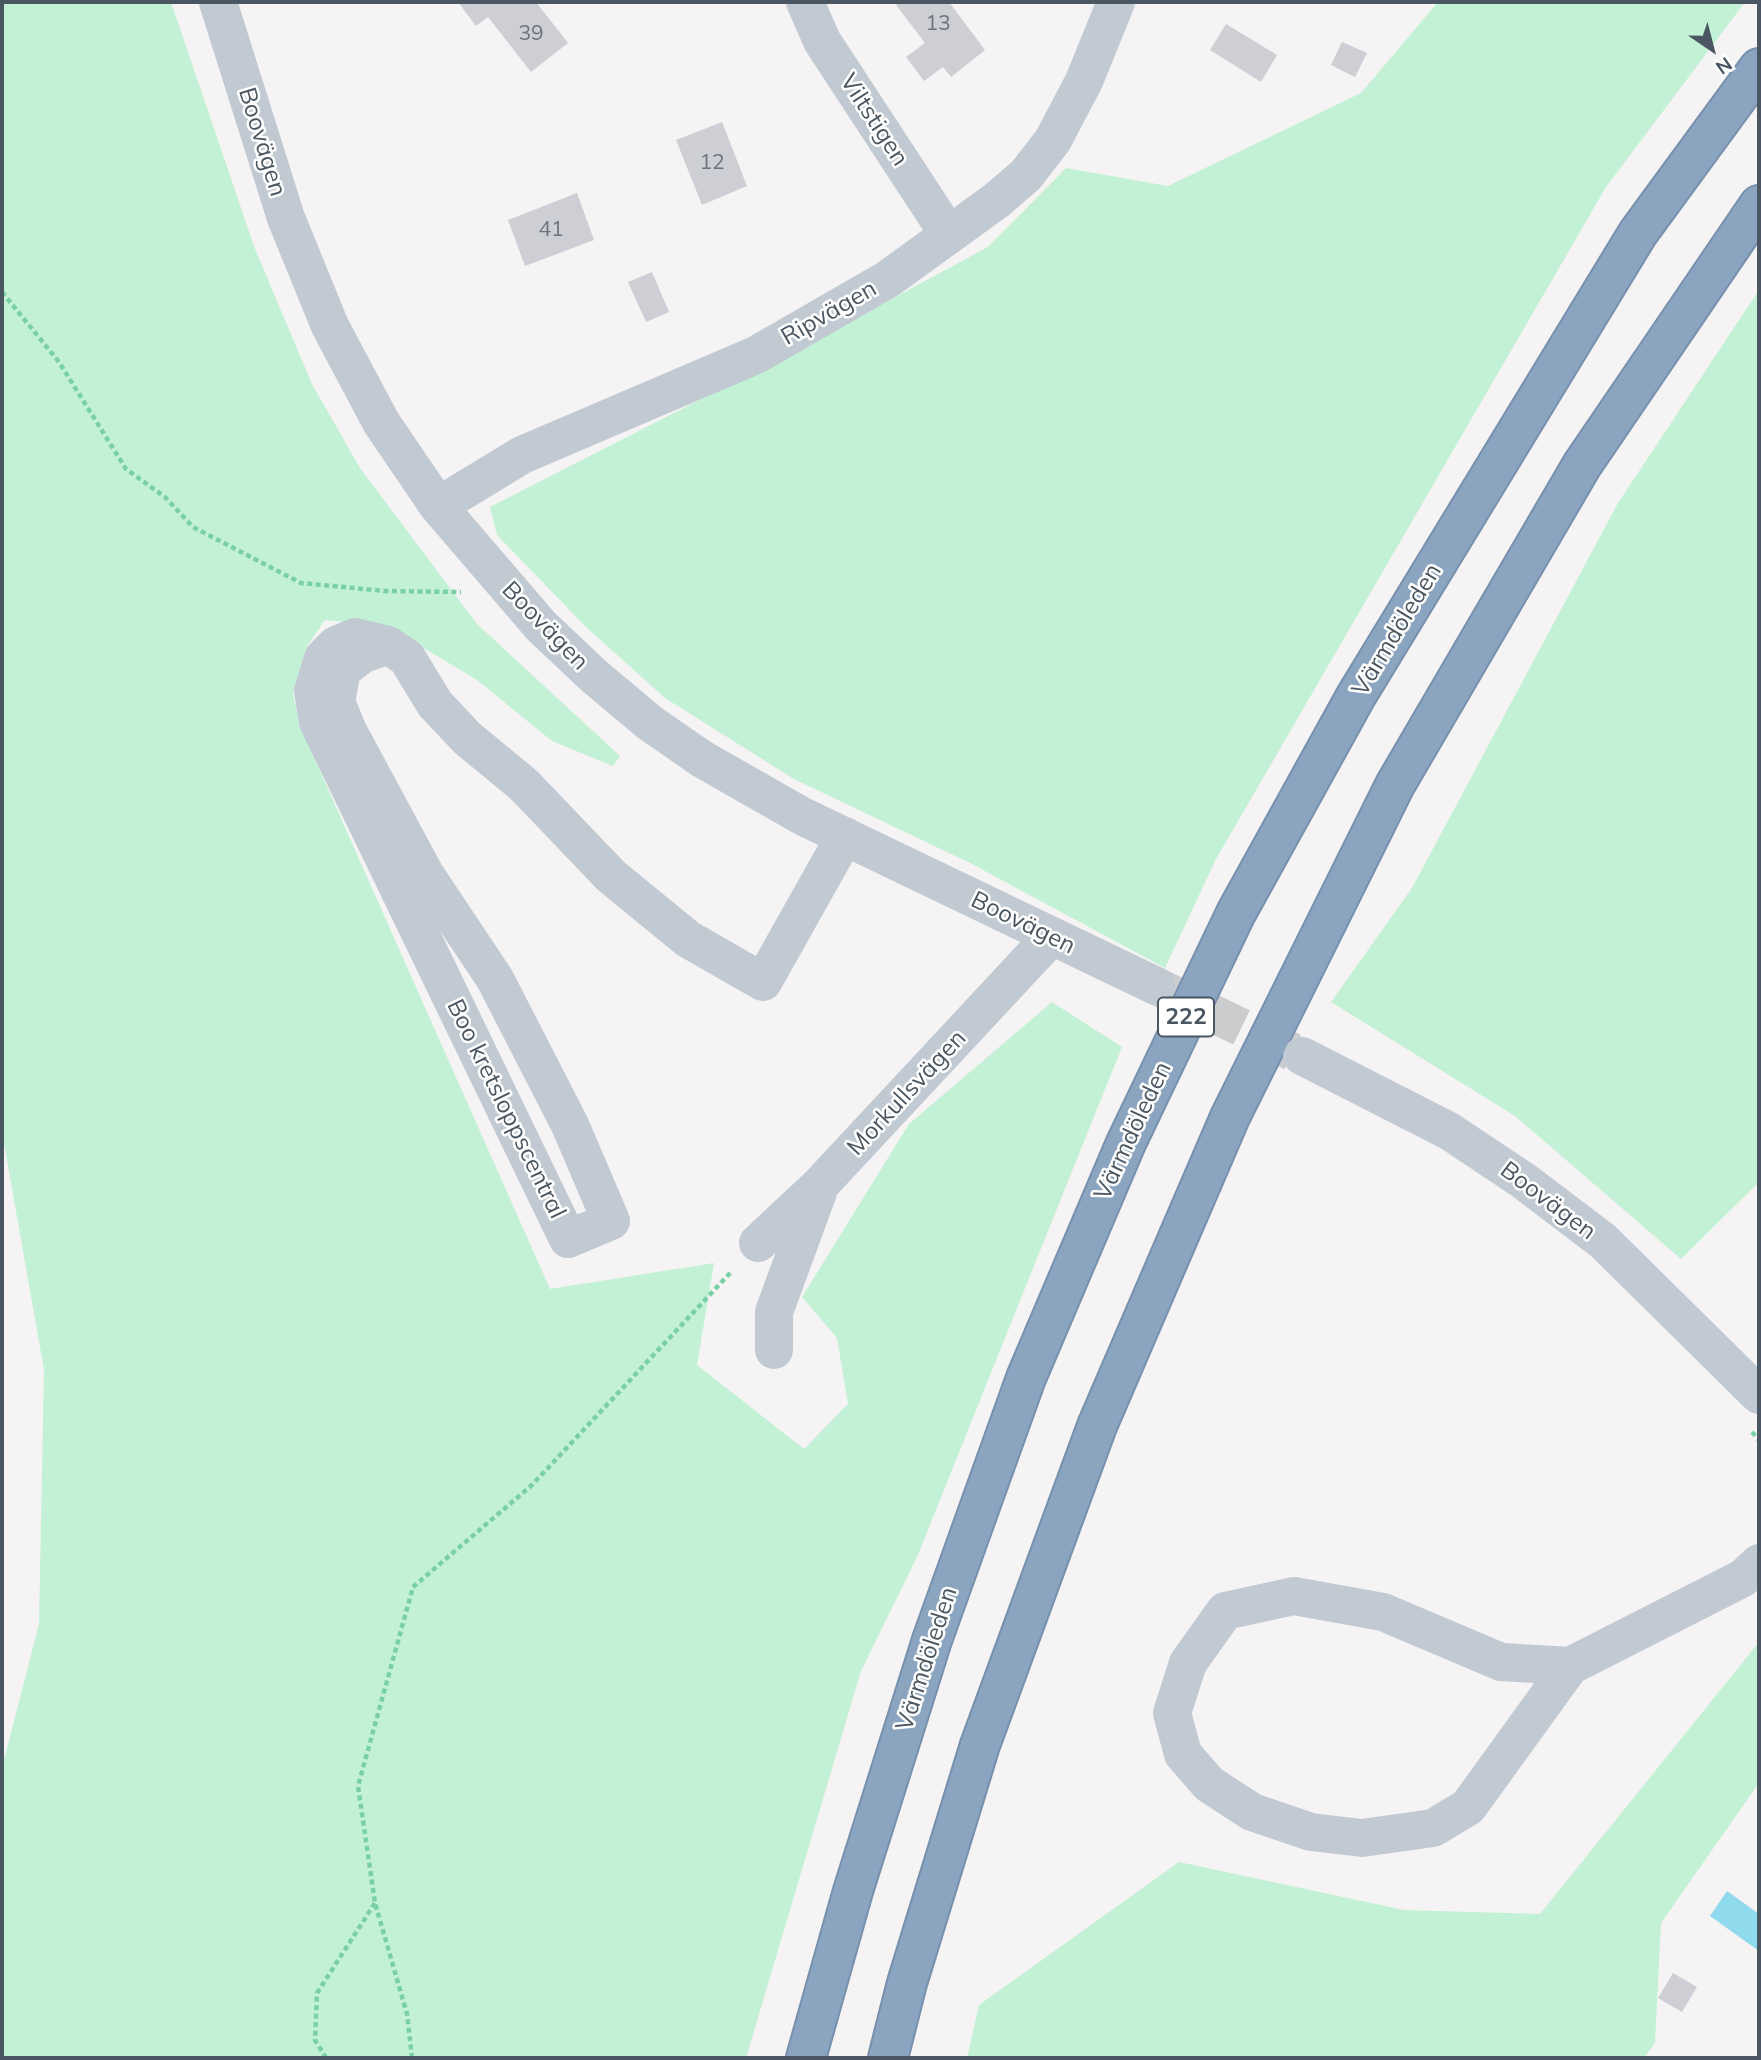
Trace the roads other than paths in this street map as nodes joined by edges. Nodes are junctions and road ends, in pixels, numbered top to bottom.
1 (218, 2) edge
2 (805, 2) edge
3 (1116, 2) edge
4 (1759, 68) edge
5 (1759, 205) edge
6 (949, 235) junction
7 (438, 506) junction
8 (388, 645) junction
9 (845, 836) junction
10 (1051, 937) junction
11 (1156, 986) tunnel mouth
12 (1302, 1056) tunnel mouth
13 (820, 1186) junction
14 (758, 1243) road end
15 (774, 1350) dead end
16 (1754, 1413) edge
17 (1759, 1563) edge
18 (1570, 1666) junction
19 (806, 2058) edge
20 (888, 2058) edge

1 - 7 street, Boovägen
2 - 6 street, Viltstigen
3 - 6 street, Ripvägen
4 - 19 highway, Värmdöleden / 222
5 - 20 highway
6 - 7 street, Ripvägen
7 - 9 street, Boovägen
8 - 8 street, Boo kretsloppscentral
8 - 9 street
9 - 10 street, Boovägen
10 - 11 street, Boovägen
10 - 13 street, Morkullsvägen
12 - 16 street, Boovägen
13 - 14 street, Morkullsvägen
13 - 15 street
17 - 18 street
18 - 18 street

